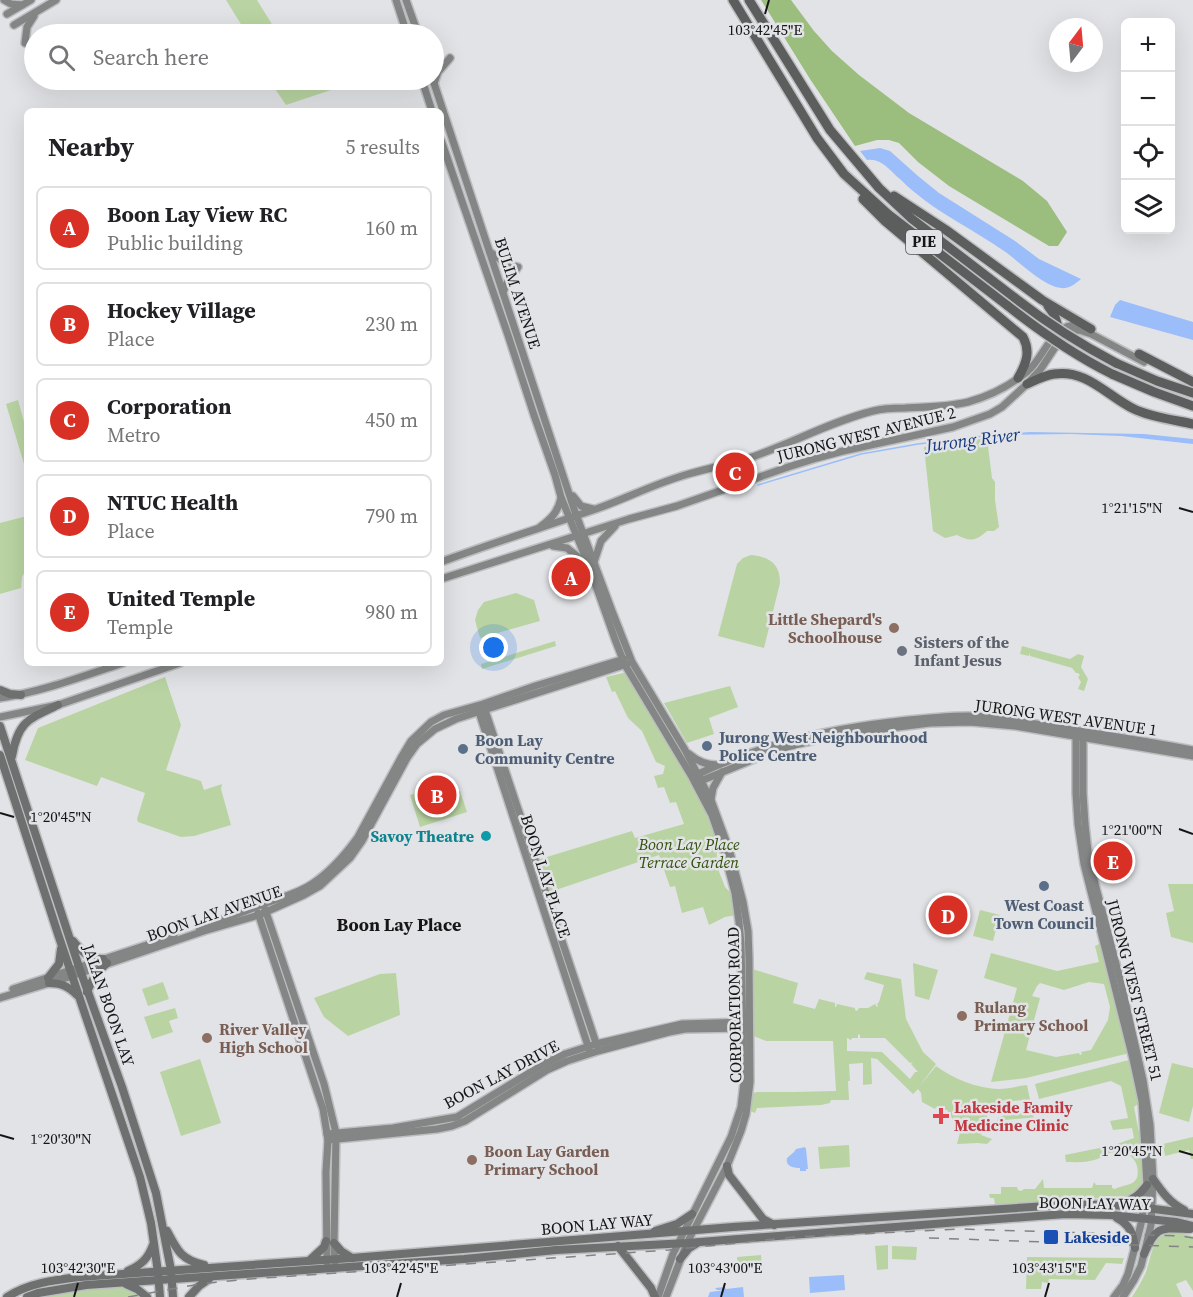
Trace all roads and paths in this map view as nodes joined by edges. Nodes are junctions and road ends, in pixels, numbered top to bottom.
1 (4, 0) edge
2 (31, 0) edge
3 (56, 0) edge
4 (396, 0) edge
5 (406, 0) edge
6 (733, 0) edge
7 (749, 0) edge
8 (22, 5) junction
9 (37, 11) junction
10 (7, 14) dead end
11 (29, 24) edge
12 (404, 24) edge
13 (414, 24) edge
14 (14, 25) dead end
15 (450, 58) dead end
16 (444, 65) edge
17 (425, 90) edge
18 (437, 90) edge
19 (431, 108) edge
20 (443, 108) edge
21 (444, 112) edge
22 (444, 149) edge
23 (844, 174) junction
24 (879, 188) junction
25 (490, 252) junction
26 (503, 292) junction
27 (1042, 300) junction
28 (1091, 328) junction
29 (1060, 335) junction
30 (1139, 354) joint
31 (1161, 366) junction
32 (1018, 378) junction
33 (1193, 382) edge
34 (1027, 384) junction
35 (1193, 393) edge
36 (1193, 406) edge
37 (1193, 424) edge
38 (569, 492) junction
39 (561, 497) junction
40 (596, 509) junction
41 (573, 516) junction
42 (618, 524) junction
43 (535, 530) junction
44 (580, 535) junction
45 (543, 547) junction
46 (444, 561) edge
47 (592, 564) junction
48 (444, 578) edge
49 (616, 642) junction
50 (627, 661) junction
51 (602, 665) junction
52 (113, 666) edge
53 (171, 666) edge
54 (0, 690) edge
55 (21, 695) junction
56 (0, 698) edge
57 (58, 705) junction
58 (481, 708) junction
59 (0, 717) edge
60 (0, 726) edge
61 (1079, 734) junction
62 (685, 750) junction
63 (1193, 750) edge
64 (0, 756) edge
65 (1193, 756) edge
66 (11, 758) junction
67 (721, 769) junction
68 (697, 778) junction
69 (711, 800) junction
70 (261, 910) junction
71 (69, 936) junction
72 (62, 945) junction
73 (105, 961) junction
74 (75, 971) junction
75 (49, 980) junction
76 (84, 994) junction
77 (0, 996) edge
78 (746, 1025) junction
79 (593, 1048) junction
80 (747, 1087) junction
81 (332, 1137) junction
82 (727, 1166) junction
83 (1150, 1182) junction
84 (1113, 1204) junction
85 (1148, 1208) junction
86 (692, 1214) junction
87 (1193, 1214) edge
88 (1111, 1215) junction
89 (1147, 1218) junction
90 (162, 1221) junction
91 (774, 1225) junction
92 (1193, 1228) edge
93 (688, 1232) junction
94 (646, 1235) junction
95 (703, 1241) junction
96 (154, 1242) junction
97 (330, 1242) junction
98 (682, 1243) junction
99 (618, 1246) junction
100 (1135, 1248) junction
101 (1144, 1254) junction
102 (352, 1258) junction
103 (680, 1259) junction
104 (309, 1261) junction
105 (331, 1264) junction
106 (213, 1267) junction
107 (171, 1275) junction
108 (159, 1276) junction
109 (212, 1277) junction
110 (123, 1278) junction
111 (8, 1297) edge
112 (27, 1297) edge
113 (147, 1297) edge
114 (160, 1297) edge
115 (173, 1297) edge
116 (189, 1297) edge
117 (657, 1297) edge
118 (666, 1297) edge
119 (1114, 1297) edge
120 (1123, 1297) edge

1 - 8 street
2 - 8 street
3 - 9 street
4 - 12 street
5 - 13 street
6 - 23 highway, PIE
7 - 24 highway, PIE
8 - 10 street
9 - 11 street
9 - 14 street
15 - 16 street
17 - 19 street
18 - 20 street, BULIM AVENUE
21 - 25 street, BULIM AVENUE
22 - 39 street, BULIM AVENUE
23 - 32 highway
23 - 36 highway, PIE, bridge
24 - 27 highway
24 - 35 highway, PIE, bridge
25 - 26 street, BULIM AVENUE
25 - 26 street
26 - 38 street, BULIM AVENUE
27 - 28 highway
27 - 29 highway
28 - 29 street
28 - 30 street
29 - 31 street
29 - 32 street, JURONG WEST AVENUE 2
29 - 34 street, JURONG WEST AVENUE 2
30 - 31 highway
31 - 33 highway
32 - 40 street, JURONG WEST AVENUE 2
34 - 37 highway
34 - 42 street, JURONG WEST AVENUE 2
38 - 40 street
38 - 41 street, BULIM AVENUE
39 - 41 street, BULIM AVENUE
39 - 43 street
40 - 41 street, JURONG WEST AVENUE 2
41 - 43 street, JURONG WEST AVENUE 2
41 - 44 street, CORPORATION ROAD
42 - 44 street, JURONG WEST AVENUE 2
42 - 47 street
43 - 46 street, JURONG WEST AVENUE 2
44 - 45 street, JURONG WEST AVENUE 2
44 - 47 street, CORPORATION ROAD
45 - 47 street
45 - 48 street, JURONG WEST AVENUE 2
47 - 49 street, CORPORATION ROAD
47 - 50 street, CORPORATION ROAD
49 - 50 street, CORPORATION ROAD
49 - 51 street
50 - 51 street, BOON LAY AVENUE
50 - 58 street, BOON LAY AVENUE
50 - 62 street, CORPORATION ROAD
50 - 68 street, CORPORATION ROAD
51 - 58 street, BOON LAY AVENUE
52 - 55 street
53 - 57 street
54 - 55 main road
55 - 56 street
57 - 59 street
57 - 66 main road
58 - 70 street, BOON LAY AVENUE
58 - 79 street, BOON LAY PLACE
60 - 66 main road, JALAN BOON LAY
61 - 63 street, JURONG WEST AVENUE 1
61 - 65 street, JURONG WEST AVENUE 1
61 - 67 street, JURONG WEST AVENUE 1
61 - 83 street, JURONG WEST STREET 51
62 - 67 street
62 - 68 street, CORPORATION ROAD
64 - 72 main road, JALAN BOON LAY
66 - 71 main road, JALAN BOON LAY
67 - 68 street, JURONG WEST AVENUE 1
67 - 69 street
68 - 69 street, CORPORATION ROAD
68 - 78 street, CORPORATION ROAD
69 - 78 street, CORPORATION ROAD
70 - 73 street, BOON LAY AVENUE
70 - 81 street
71 - 73 main road
71 - 74 main road, JALAN BOON LAY
72 - 74 main road, JALAN BOON LAY
72 - 75 main road
73 - 74 street, BOON LAY AVENUE
73 - 76 main road
74 - 75 street, BOON LAY AVENUE
74 - 76 main road, JALAN BOON LAY
75 - 76 main road
75 - 77 street, BOON LAY AVENUE
76 - 90 main road, JALAN BOON LAY
76 - 96 main road, JALAN BOON LAY
78 - 79 street, BOON LAY DRIVE
78 - 80 street, CORPORATION ROAD
79 - 81 street, BOON LAY DRIVE
80 - 82 street, CORPORATION ROAD
80 - 86 street, CORPORATION ROAD
81 - 97 street
82 - 91 main road
82 - 93 street, CORPORATION ROAD
83 - 84 main road
83 - 85 street, JURONG WEST STREET 51
83 - 87 main road
84 - 85 main road, BOON LAY WAY
84 - 91 main road, BOON LAY WAY
85 - 87 main road, BOON LAY WAY
85 - 89 street, JURONG WEST STREET 51
86 - 93 street, CORPORATION ROAD
86 - 94 main road
88 - 89 main road, BOON LAY WAY
88 - 95 main road, BOON LAY WAY
88 - 100 main road
89 - 92 main road, BOON LAY WAY
89 - 100 street
89 - 101 street
90 - 106 main road
90 - 107 main road, JALAN BOON LAY
91 - 93 main road, BOON LAY WAY
92 - 101 main road
93 - 94 main road, BOON LAY WAY
93 - 98 street, CORPORATION ROAD
94 - 102 main road, BOON LAY WAY
95 - 98 main road, BOON LAY WAY
95 - 103 main road
96 - 108 main road, JALAN BOON LAY
96 - 110 main road
97 - 102 main road
97 - 104 main road
97 - 105 street
98 - 99 main road, BOON LAY WAY
98 - 103 street, CORPORATION ROAD
98 - 117 street, CORPORATION ROAD
99 - 105 main road, BOON LAY WAY
99 - 117 main road
100 - 119 street
101 - 120 street
102 - 105 main road, BOON LAY WAY
103 - 118 street, CORPORATION ROAD
104 - 105 main road, BOON LAY WAY
104 - 106 main road, BOON LAY WAY
105 - 109 main road, BOON LAY WAY
106 - 107 main road, BOON LAY WAY
107 - 108 main road, BOON LAY WAY
107 - 109 main road, BOON LAY WAY
107 - 115 main road, JALAN BOON LAY
108 - 110 main road, BOON LAY WAY
108 - 114 main road, JALAN BOON LAY
109 - 116 main road
110 - 111 main road, BOON LAY WAY
110 - 112 main road, BOON LAY WAY
110 - 113 main road

